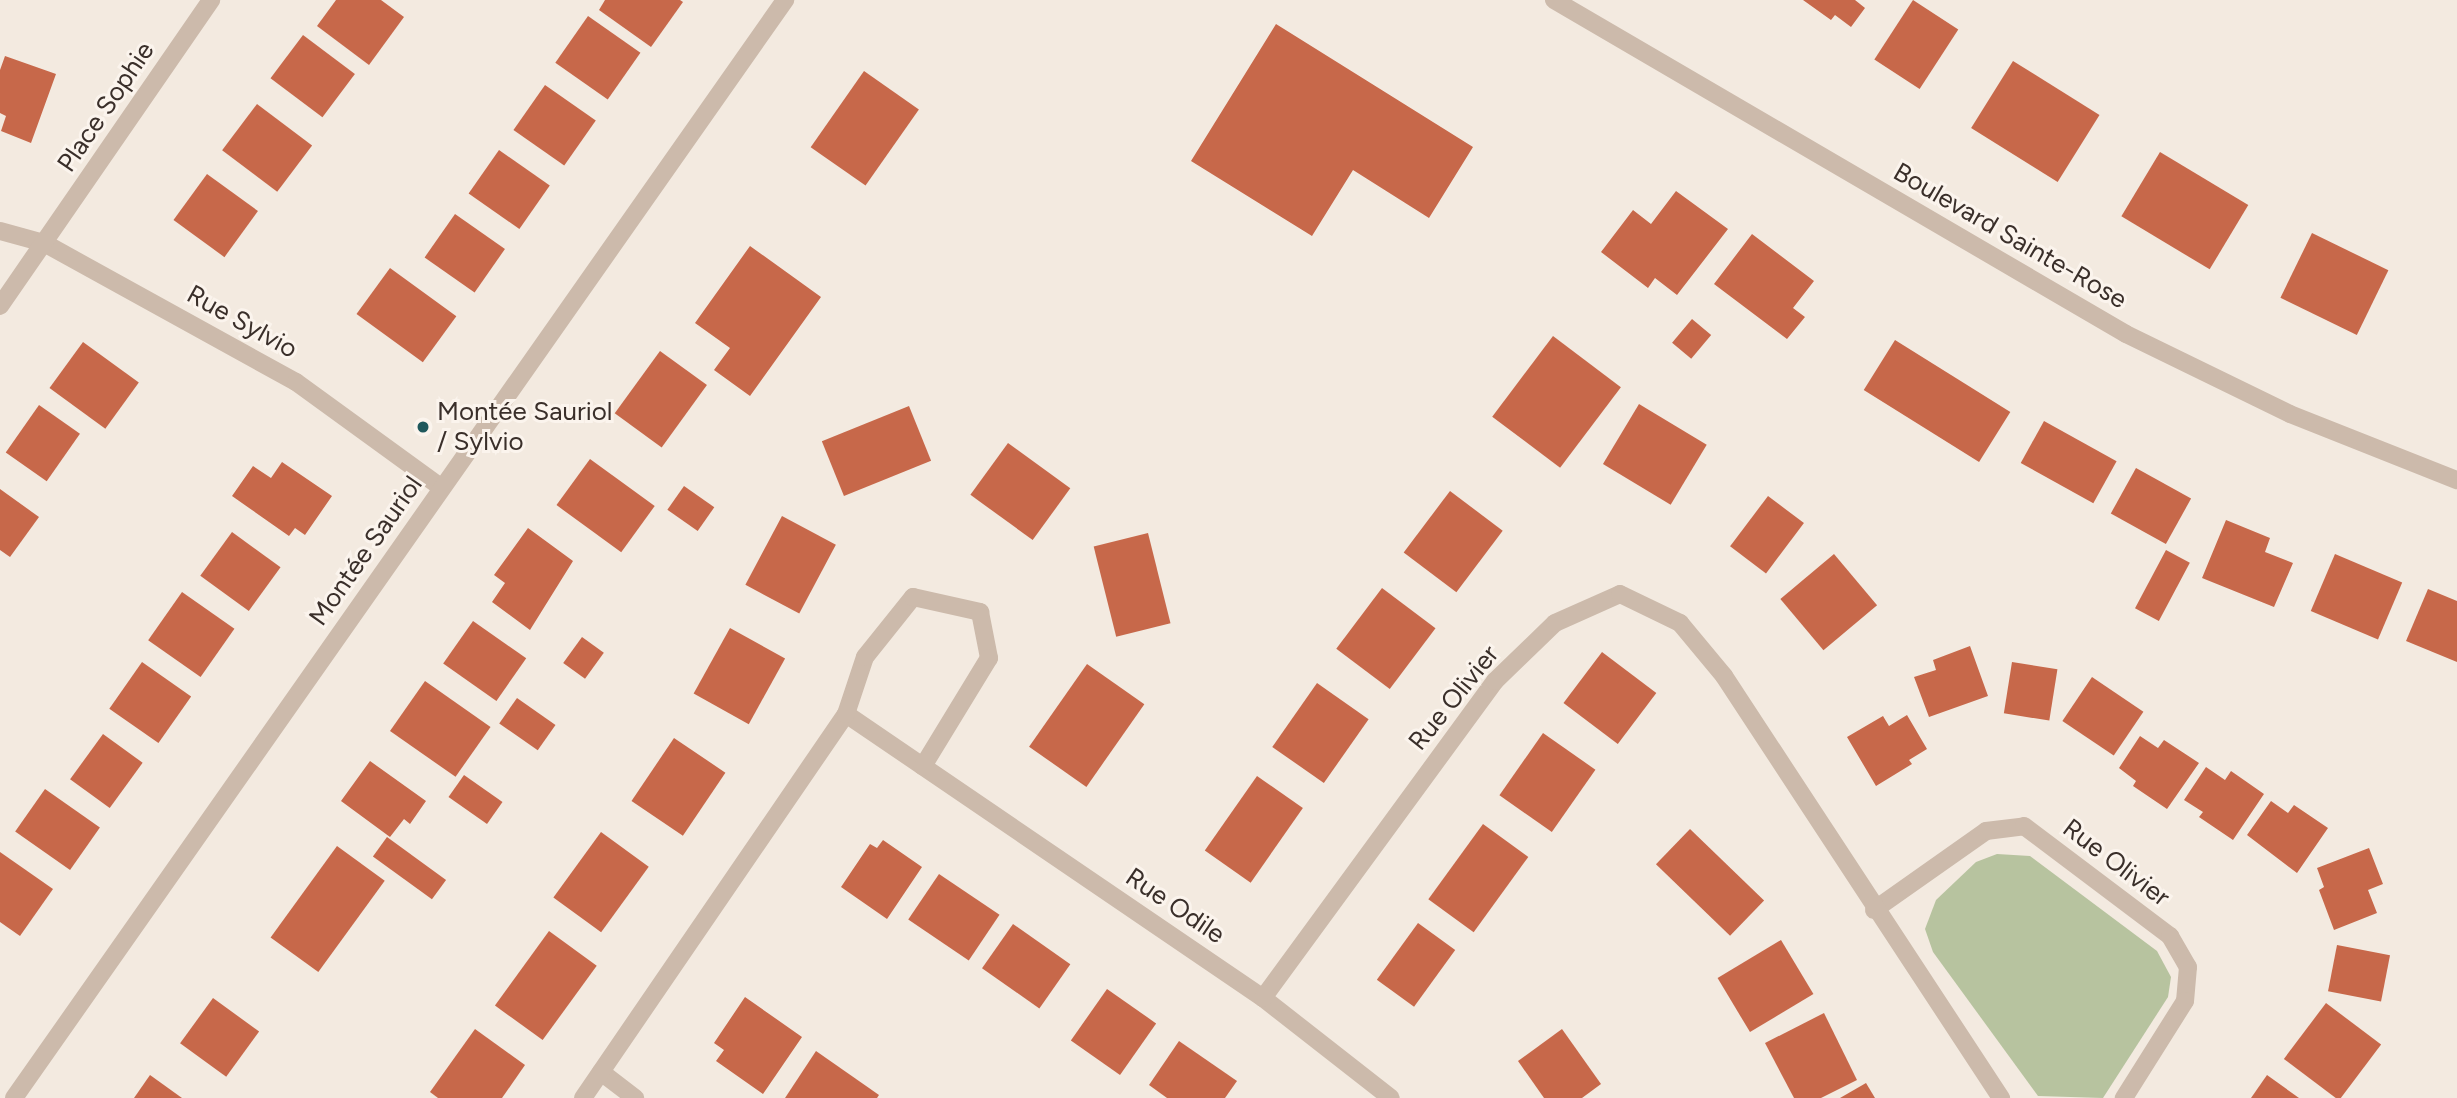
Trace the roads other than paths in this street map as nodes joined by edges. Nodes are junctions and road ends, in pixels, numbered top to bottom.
1 (211, 0) edge
2 (785, 0) edge
3 (1555, 0) edge
4 (0, 231) edge
5 (44, 243) junction
6 (0, 306) edge
7 (2457, 480) edge
8 (442, 488) junction
9 (846, 714) junction
10 (923, 766) junction
11 (1874, 910) junction
12 (1263, 998) junction
13 (601, 1072) junction
14 (14, 1098) edge
15 (583, 1098) edge
16 (635, 1098) edge
17 (1391, 1098) edge
18 (2001, 1098) edge
19 (2124, 1098) edge

1 - 5 street, Place Sophie
2 - 8 street, Montée Sauriol
3 - 7 street, Boulevard Sainte-Rose
4 - 5 street, Rue Sylvio
5 - 6 street, Place Sophie
5 - 8 street, Rue Sylvio
8 - 14 street, Montée Sauriol
9 - 10 street, Rue Odile
9 - 10 street
9 - 13 street
10 - 12 street, Rue Odile
11 - 12 street, Rue Olivier
11 - 18 street, Rue Olivier
11 - 19 street, Rue Olivier
12 - 17 street, Rue Odile
13 - 15 street
13 - 16 street

